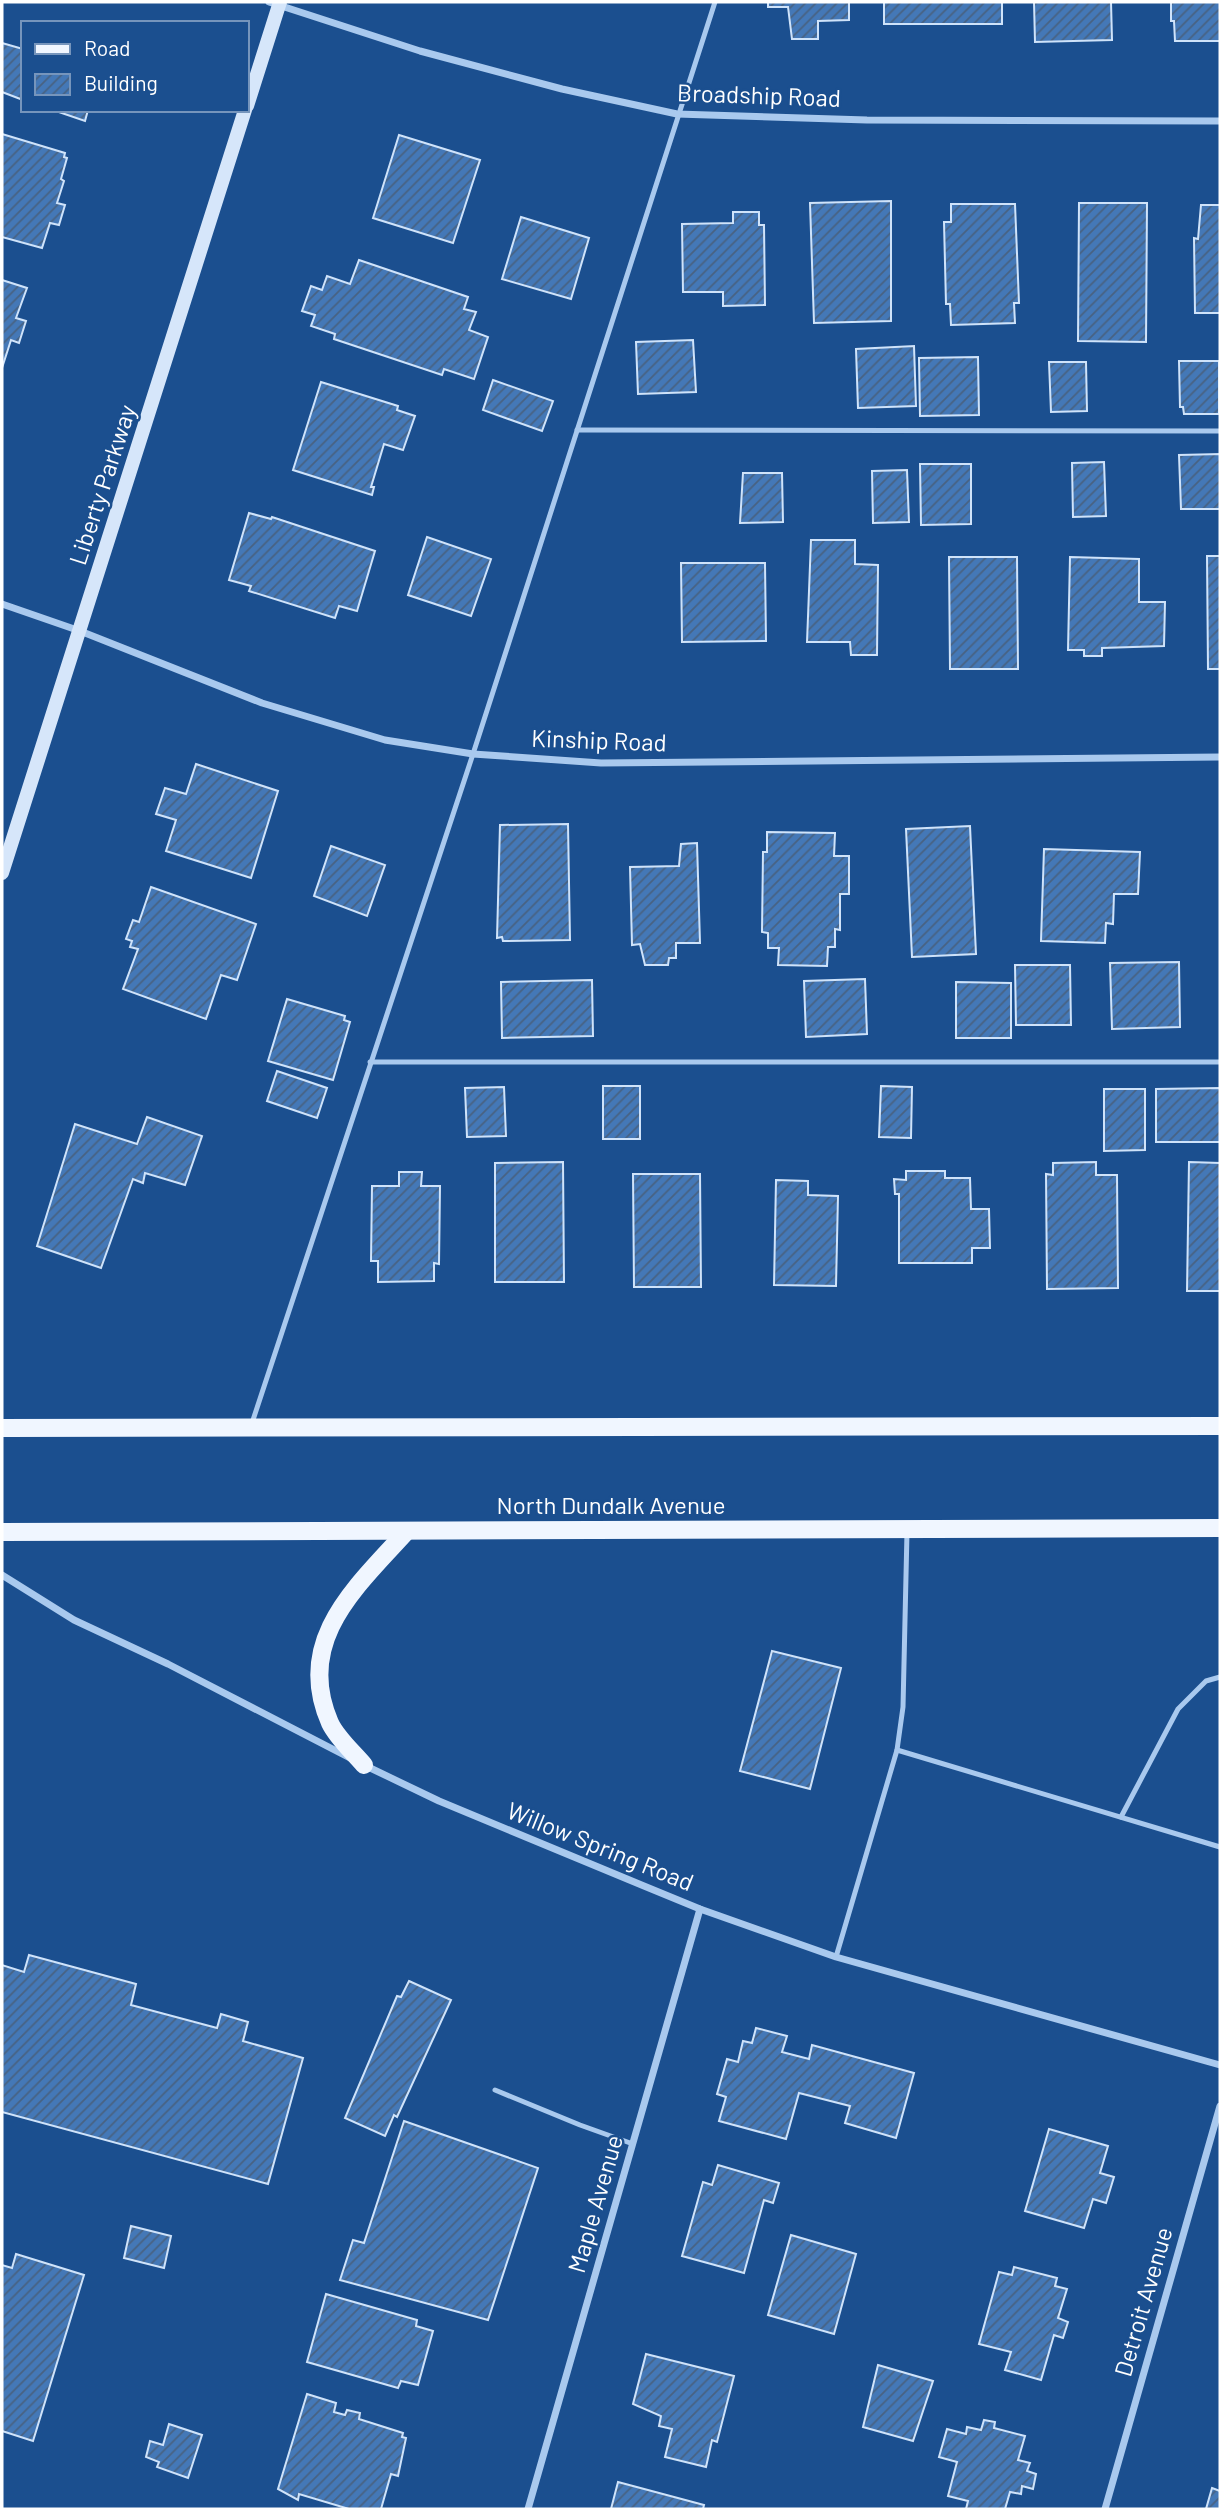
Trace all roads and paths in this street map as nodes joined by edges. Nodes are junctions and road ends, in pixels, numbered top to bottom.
1 (715, 2) edge
2 (276, 3) edge
3 (248, 101) edge
4 (245, 112) edge
5 (677, 114) junction
6 (1220, 121) edge
7 (578, 430) junction
8 (1220, 431) edge
9 (2, 604) edge
10 (80, 631) junction
11 (473, 754) junction
12 (1220, 757) edge
13 (2, 873) edge
14 (370, 1062) junction
15 (1220, 1062) edge
16 (1220, 1426) edge
17 (2, 1428) edge
18 (250, 1428) junction
19 (1220, 1528) edge
20 (908, 1529) junction
21 (2, 1532) edge
22 (406, 1532) junction
23 (2, 1574) edge
24 (1220, 1677) edge
25 (897, 1751) junction
26 (364, 1765) junction
27 (1121, 1817) junction
28 (1220, 1847) edge
29 (700, 1909) junction
30 (835, 1957) junction
31 (1220, 2065) edge
32 (495, 2090) dead end
33 (1220, 2106) edge
34 (633, 2144) junction
35 (528, 2509) edge
36 (1105, 2509) edge

1 - 5 lane
2 - 3 street, Liberty Parkway
2 - 5 street, Broadship Road
4 - 10 street, Liberty Parkway
5 - 6 street, Broadship Road
5 - 7 lane
7 - 8 lane
7 - 11 lane
9 - 10 street, Kinship Road
10 - 11 street, Kinship Road
10 - 13 street, Liberty Parkway
11 - 12 street, Kinship Road
11 - 14 lane
14 - 15 lane
14 - 18 lane
16 - 18 main road
17 - 18 main road
19 - 20 main road, North Dundalk Avenue
20 - 22 main road, North Dundalk Avenue
20 - 25 lane
21 - 22 main road, North Dundalk Avenue
22 - 26 main road
23 - 26 street, Willow Spring Road
24 - 27 lane
25 - 27 lane
25 - 30 lane
26 - 29 street, Willow Spring Road
27 - 28 lane
29 - 30 street, Willow Spring Road
29 - 34 street, Maple Avenue
30 - 31 street, Willow Spring Road
32 - 34 lane
33 - 36 street, Detroit Avenue
34 - 35 street, Maple Avenue

